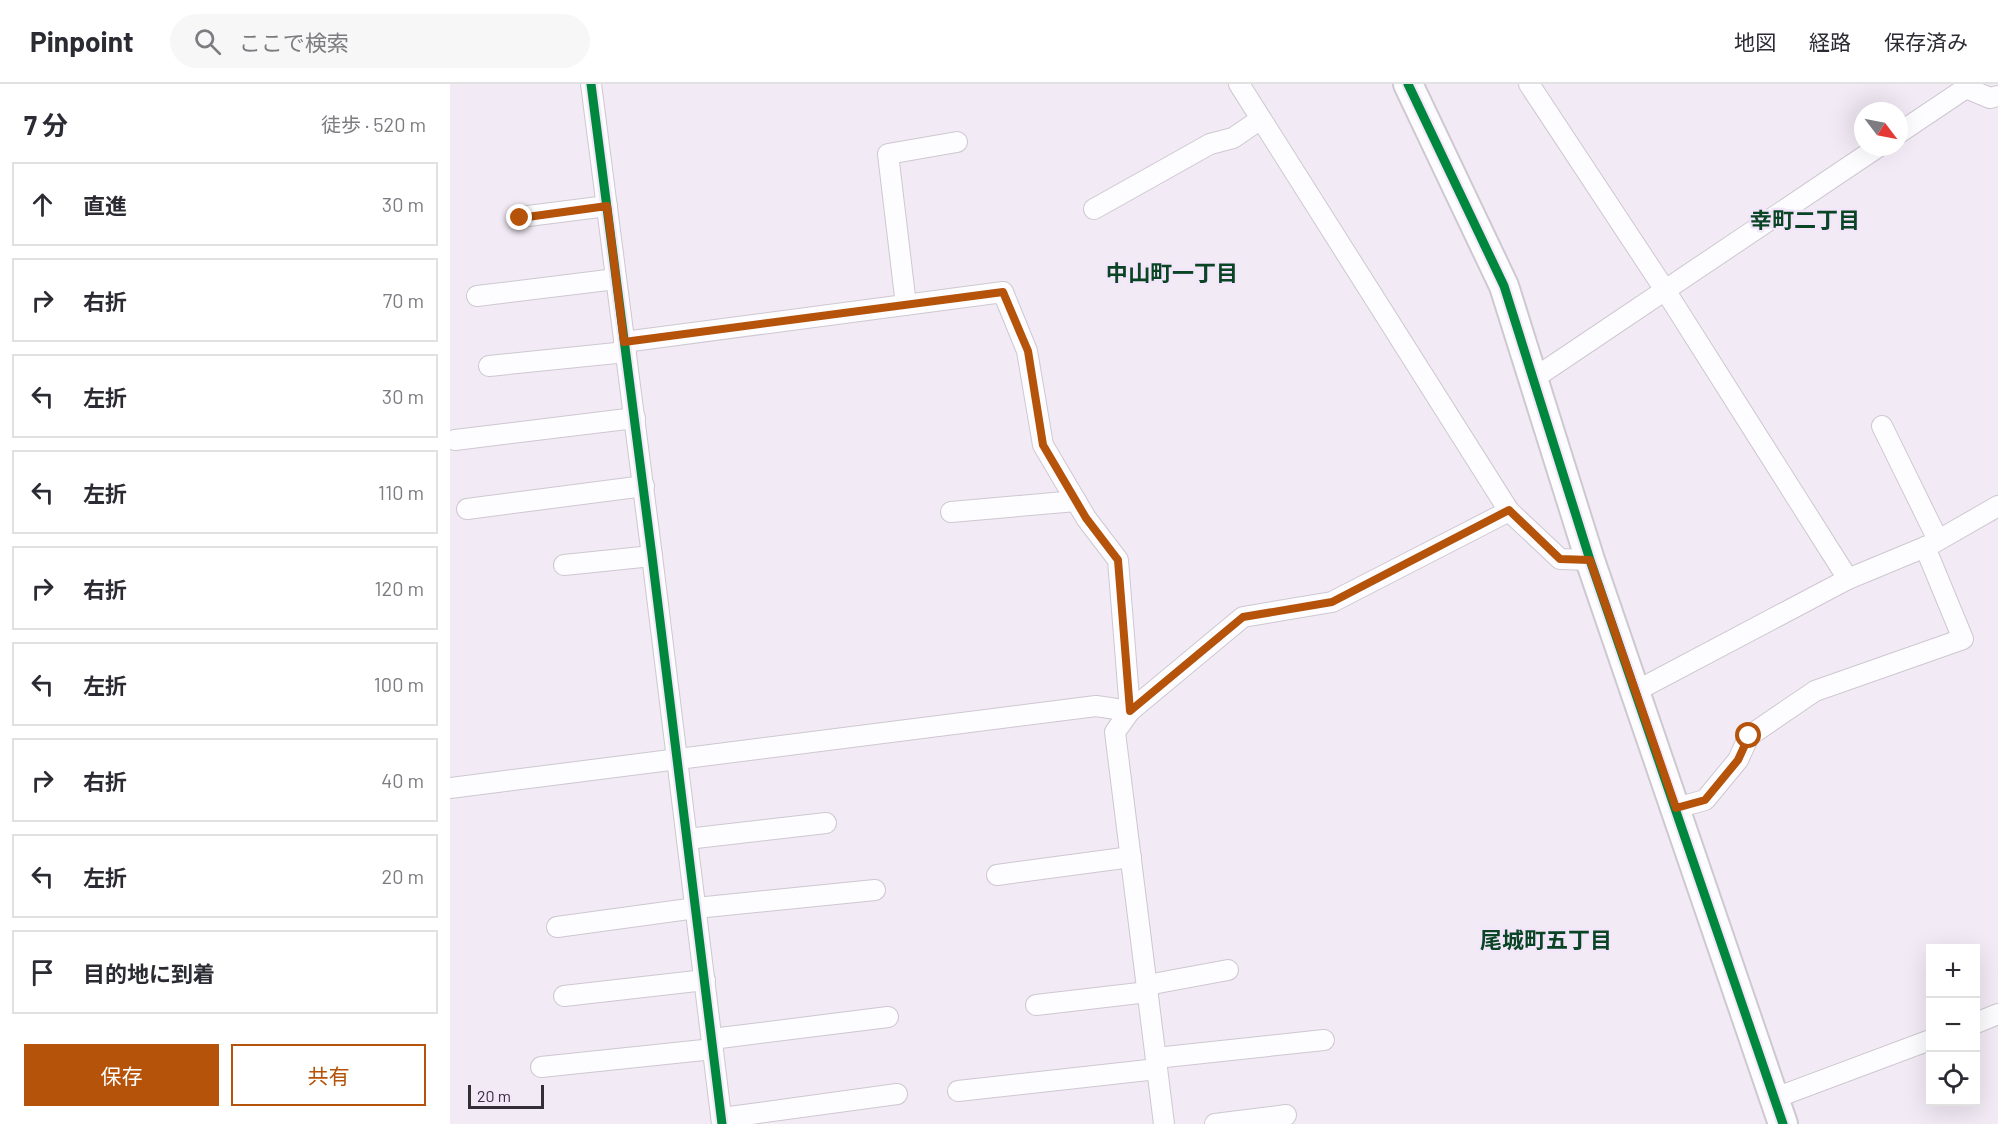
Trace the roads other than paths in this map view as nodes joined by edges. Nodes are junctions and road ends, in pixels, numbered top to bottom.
1 (591, 84) edge
2 (1239, 84) edge
3 (1408, 84) edge
4 (1529, 84) edge
5 (1964, 86) edge
6 (1998, 96) edge
7 (1261, 119) junction
8 (1908, 126) edge
9 (957, 142) dead end
10 (1865, 156) edge
11 (607, 206) junction
12 (1094, 209) dead end
13 (520, 218) dead end
14 (616, 279) junction
15 (1665, 290) junction
16 (477, 296) dead end
17 (906, 305) junction
18 (625, 347) junction
19 (489, 366) dead end
20 (1533, 379) junction
21 (635, 418) junction
22 (1882, 426) dead end
23 (455, 440) dead end
24 (644, 486) junction
25 (1076, 501) junction
26 (1998, 506) edge
27 (466, 509) dead end
28 (1509, 510) junction
29 (951, 512) dead end
30 (1932, 544) junction
31 (652, 556) junction
32 (1590, 560) junction
33 (564, 565) dead end
34 (1848, 579) junction
35 (1636, 691) junction
36 (1130, 711) junction
37 (677, 760) junction
38 (450, 788) edge
39 (1676, 808) junction
40 (826, 823) dead end
41 (687, 839) junction
42 (1131, 857) junction
43 (997, 875) dead end
44 (875, 890) dead end
45 (696, 908) junction
46 (557, 927) dead end
47 (1228, 970) dead end
48 (705, 980) junction
49 (1147, 988) junction
50 (564, 996) dead end
51 (1036, 1005) dead end
52 (1998, 1014) edge
53 (888, 1017) dead end
54 (1980, 1021) edge
55 (1324, 1040) dead end
56 (1926, 1042) edge
57 (713, 1044) junction
58 (1156, 1064) junction
59 (541, 1067) dead end
60 (958, 1091) dead end
61 (897, 1094) dead end
62 (1779, 1111) edge
63 (1286, 1114) dead end
64 (722, 1121) edge
65 (1164, 1124) edge
66 (1215, 1124) edge

1 - 11 street
2 - 7 street
3 - 20 street
4 - 15 street
5 - 6 street
5 - 8 street
7 - 12 street
7 - 28 street
9 - 17 street
10 - 15 street
11 - 13 street
11 - 14 street
14 - 16 street
14 - 18 street
15 - 20 street
15 - 34 street
17 - 18 street
17 - 25 street
18 - 19 street
18 - 21 street
20 - 32 street
21 - 23 street
21 - 24 street
22 - 30 street
24 - 27 street
24 - 31 street
25 - 29 street
25 - 36 street
26 - 30 street
28 - 32 street
28 - 36 street
30 - 34 street
30 - 39 street
31 - 33 street
31 - 37 street
32 - 35 street
34 - 35 street
35 - 39 street
36 - 37 street
36 - 42 street
37 - 38 street
37 - 41 street
39 - 62 street
40 - 41 street
41 - 45 street
42 - 43 street
42 - 49 street
44 - 45 street
45 - 46 street
45 - 48 street
47 - 49 street
48 - 50 street
48 - 57 street
49 - 51 street
49 - 58 street
52 - 54 street
53 - 57 street
55 - 58 street
56 - 62 street
57 - 59 street
57 - 64 street
58 - 60 street
58 - 65 street
61 - 64 street
63 - 66 street

